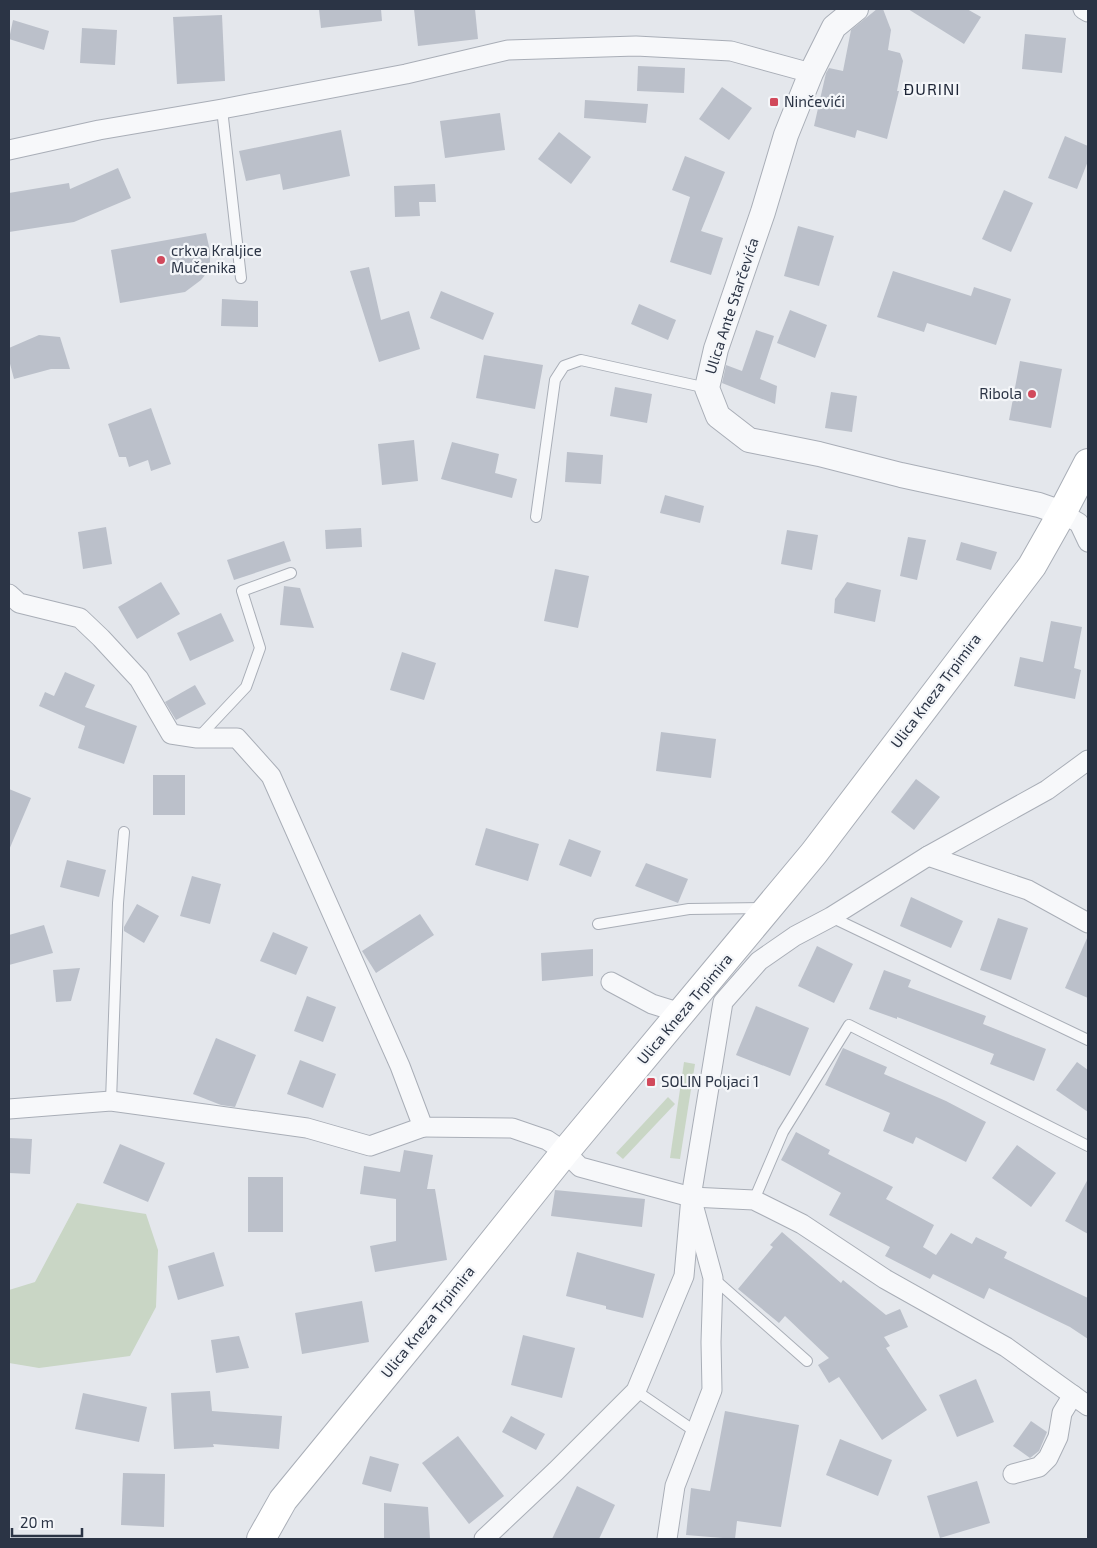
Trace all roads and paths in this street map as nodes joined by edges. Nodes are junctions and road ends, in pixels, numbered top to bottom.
1 (856, 9) edge
2 (1084, 9) edge
3 (1088, 12) edge
4 (811, 73) junction
5 (222, 109) junction
6 (9, 150) edge
7 (241, 278) dead end
8 (707, 388) junction
9 (1088, 463) edge
10 (536, 517) dead end
11 (1077, 521) edge
12 (1088, 542) edge
13 (291, 573) dead end
14 (9, 594) edge
15 (197, 738) junction
16 (1088, 760) edge
17 (124, 832) dead end
18 (928, 856) junction
19 (769, 908) junction
20 (831, 917) junction
21 (1088, 923) edge
22 (598, 924) dead end
23 (611, 982) dead end
24 (681, 1013) junction
25 (1088, 1040) edge
26 (111, 1101) junction
27 (9, 1108) edge
28 (423, 1127) junction
29 (1088, 1146) edge
30 (565, 1152) junction
31 (691, 1197) junction
32 (754, 1200) junction
33 (713, 1278) junction
34 (807, 1361) dead end
35 (636, 1391) junction
36 (1073, 1395) junction
37 (1088, 1406) edge
38 (696, 1432) junction
39 (1014, 1474) dead end
40 (261, 1539) edge
41 (484, 1539) edge
42 (667, 1539) edge

1 - 4 street, Ulica Ante Starčevića
2 - 3 street
4 - 5 street
4 - 8 street, Ulica Ante Starčevića
5 - 6 street
5 - 7 lane
8 - 10 lane
8 - 11 street, Ulica Ante Starčevića
9 - 11 main road, Ulica Kneza Trpimira
11 - 12 street
11 - 19 main road, Ulica Kneza Trpimira
13 - 15 lane
14 - 15 street
15 - 28 street
16 - 18 street
17 - 26 lane
18 - 20 street
18 - 21 street
19 - 22 lane
19 - 24 main road, Ulica Kneza Trpimira
20 - 25 lane
20 - 31 street
23 - 24 street
24 - 30 main road, Ulica Kneza Trpimira
26 - 27 street
26 - 28 street
28 - 30 street
29 - 32 lane
30 - 31 street
30 - 40 main road, Ulica Kneza Trpimira
31 - 32 street
31 - 33 street
31 - 35 street
32 - 36 street
33 - 34 lane
33 - 38 street
35 - 38 lane
35 - 41 street
36 - 37 street
36 - 39 street
38 - 42 street

